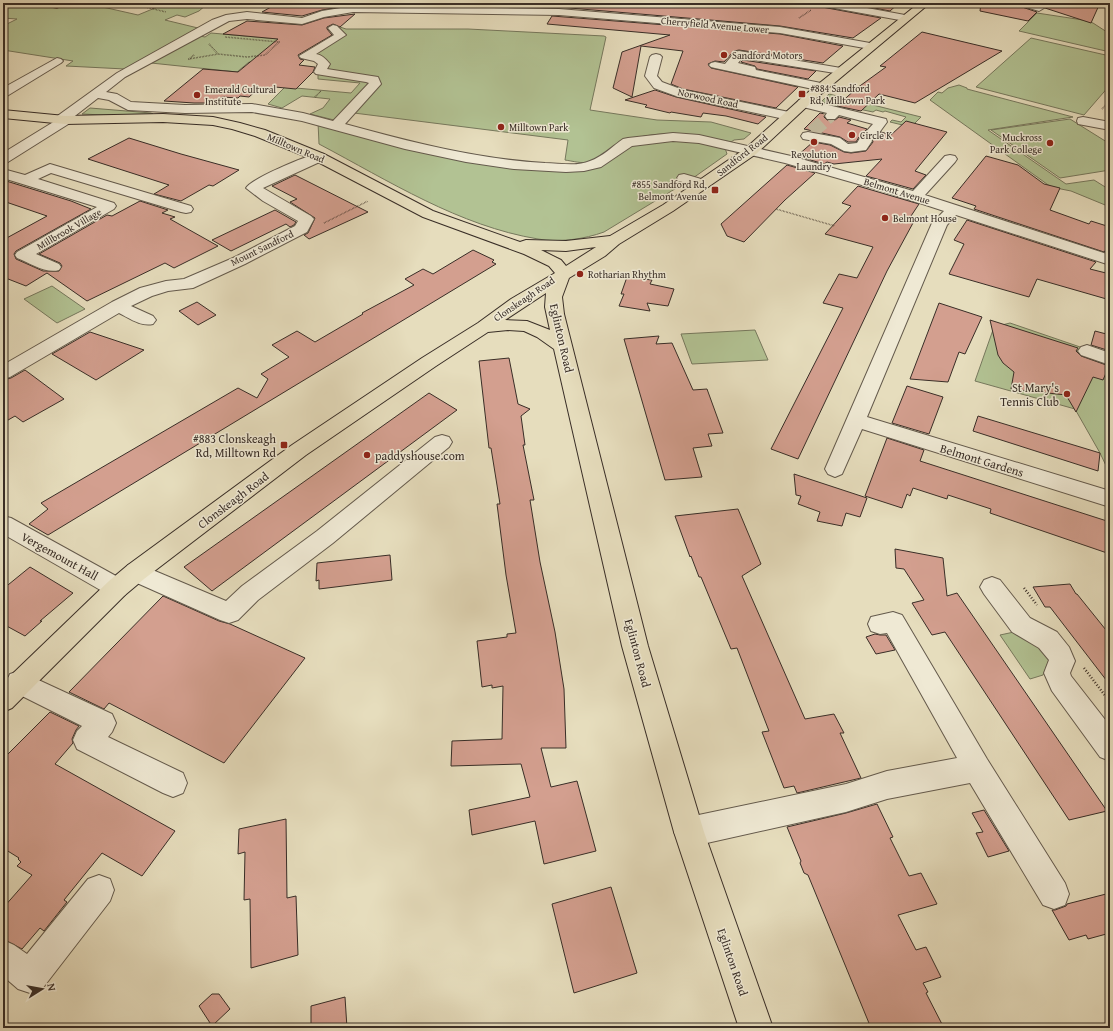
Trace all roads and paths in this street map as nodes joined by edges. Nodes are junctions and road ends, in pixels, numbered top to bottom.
1 (14, 3) edge
2 (100, 3) edge
3 (159, 3) edge
4 (325, 3) edge
5 (448, 3) edge
6 (823, 3) edge
7 (925, 3) edge
8 (1023, 3) edge
9 (148, 8) junction
10 (1039, 8) dead end
11 (3, 9) edge
12 (357, 9) junction
13 (812, 9) dead end
14 (464, 11) junction
15 (166, 12) dead end
16 (799, 18) dead end
17 (905, 18) junction
18 (201, 19) dead end
19 (216, 22) junction
20 (333, 28) dead end
21 (221, 37) dead end
22 (207, 42) dead end
23 (870, 46) junction
24 (194, 54) dead end
25 (218, 54) junction
26 (656, 56) dead end
27 (57, 61) dead end
28 (714, 65) dead end
29 (841, 71) junction
30 (749, 72) junction
31 (822, 87) junction
32 (321, 91) dead end
33 (3, 93) edge
34 (96, 94) junction
35 (316, 97) dead end
36 (803, 103) junction
37 (3, 114) edge
38 (789, 116) junction
39 (59, 120) junction
40 (1083, 121) dead end
41 (336, 126) junction
42 (1110, 126) edge
43 (776, 128) junction
44 (3, 150) edge
45 (751, 152) junction
46 (320, 157) junction
47 (3, 159) edge
48 (950, 159) dead end
49 (3, 172) edge
50 (684, 178) dead end
51 (26, 180) junction
52 (703, 184) junction
53 (132, 193) junction
54 (916, 197) junction
55 (372, 199) dead end
56 (109, 206) junction
57 (186, 209) dead end
58 (776, 209) dead end
59 (954, 209) junction
60 (304, 224) junction
61 (835, 226) dead end
62 (613, 241) junction
63 (517, 245) junction
64 (1110, 260) edge
65 (53, 267) dead end
66 (564, 273) junction
67 (118, 306) junction
68 (146, 320) dead end
69 (484, 327) junction
70 (563, 347) junction
71 (1087, 351) dead end
72 (1110, 359) edge
73 (3, 373) edge
74 (855, 420) junction
75 (442, 442) dead end
76 (835, 469) dead end
77 (1110, 499) edge
78 (3, 524) edge
79 (136, 572) junction
80 (992, 587) dead end
81 (117, 588) junction
82 (880, 624) dead end
83 (11, 691) edge
84 (1110, 748) edge
85 (977, 768) junction
86 (173, 782) dead end
87 (689, 832) junction
88 (99, 890) dead end
89 (1054, 894) dead end
90 (3, 956) edge
91 (756, 1028) edge

1 - 11 path
2 - 9 path
3 - 9 path
4 - 12 street
5 - 14 street
6 - 17 street
7 - 17 main road, Sandford Road
8 - 10 street
9 - 15 path
12 - 14 street, Cherryfield Avenue Lower
12 - 19 street
13 - 16 path
14 - 23 street, Cherryfield Avenue Lower
17 - 23 main road, Sandford Road
18 - 19 street
19 - 34 street
20 - 41 street
21 - 25 path
22 - 25 path
23 - 29 main road, Sandford Road
24 - 25 path
26 - 38 street, Norwood Road
27 - 33 street
28 - 30 street
29 - 30 street
29 - 31 main road, Sandford Road
30 - 31 street
31 - 36 main road, Sandford Road
32 - 35 path
34 - 39 street
34 - 41 street, Belmont Avenue
36 - 38 main road, Sandford Road
36 - 43 street
37 - 39 main road, Milltown Road
38 - 43 main road, Sandford Road
39 - 44 street
39 - 46 main road, Milltown Road
39 - 47 street
40 - 42 street
41 - 45 street, Belmont Avenue
43 - 45 main road, Sandford Road
45 - 52 main road, Sandford Road
45 - 54 street, Belmont Avenue
46 - 60 street, Mount Sandford
46 - 63 main road, Milltown Road
48 - 54 street
49 - 51 street, Millbrook Village
50 - 52 street
51 - 53 street
51 - 56 street, Millbrook Village
52 - 62 main road, Sandford Road
53 - 56 street
53 - 57 street
54 - 59 street, Belmont Avenue
55 - 60 path
56 - 65 street, Millbrook Village
58 - 61 path
59 - 64 street, Belmont Avenue
59 - 74 street
60 - 67 street, Mount Sandford
62 - 63 main road
62 - 66 main road, Sandford Road
63 - 66 main road, Milltown Road
66 - 69 main road, Clonskeagh Road
66 - 70 main road, Eglinton Road
67 - 68 street
67 - 73 street, Mount Sandford
69 - 70 main road, Clonskeagh Road
69 - 79 main road, Clonskeagh Road
70 - 87 main road, Eglinton Road
71 - 72 street
74 - 76 street
74 - 77 street, Belmont Gardens
75 - 79 street
78 - 81 street, Vergemount Hall
79 - 81 main road, Clonskeagh Road
80 - 84 street
81 - 83 main road, Clonskeagh Road
82 - 85 street
83 - 86 street
85 - 87 street
85 - 89 street
87 - 91 main road, Eglinton Road
88 - 90 street

